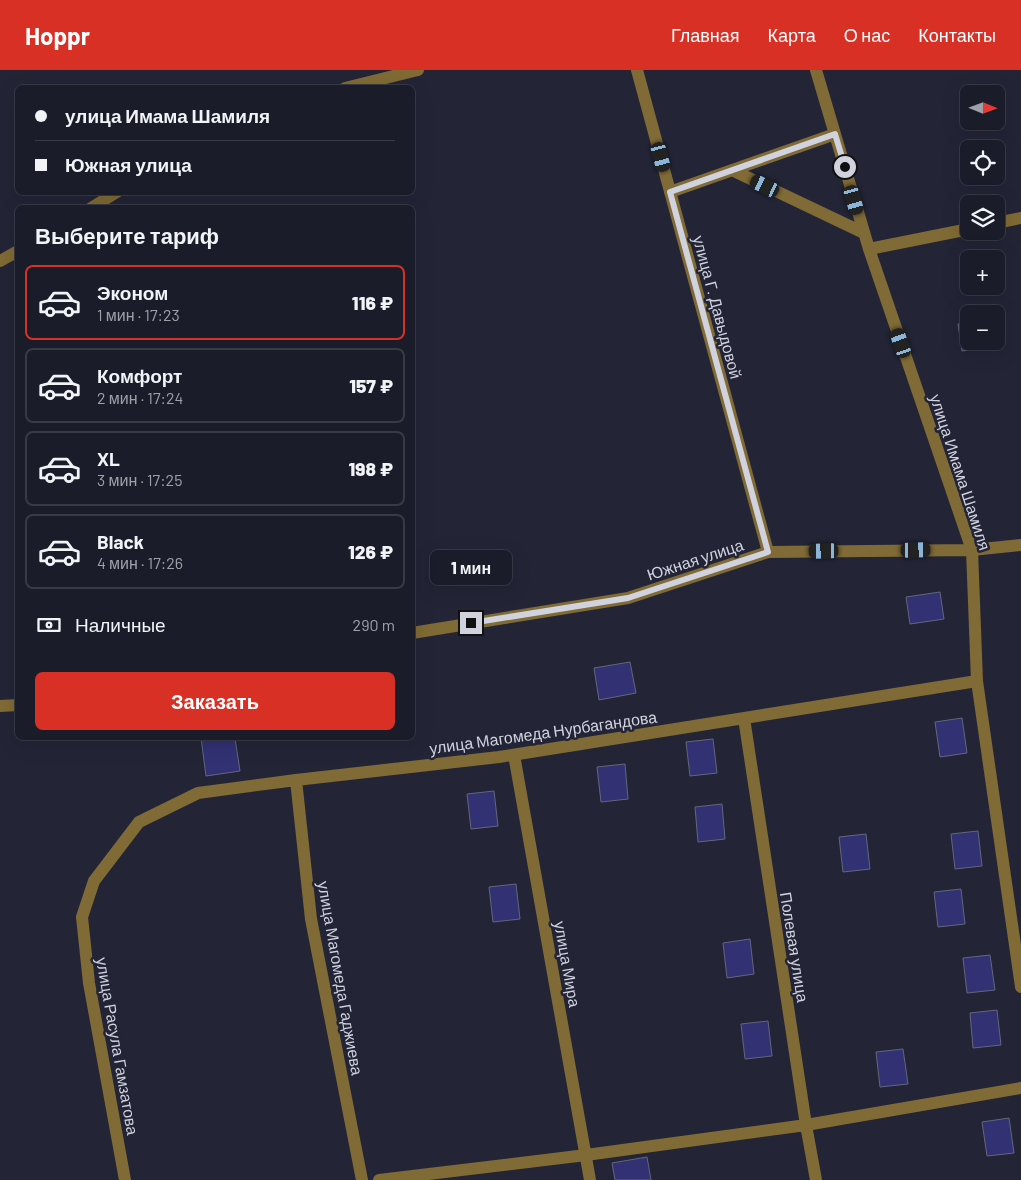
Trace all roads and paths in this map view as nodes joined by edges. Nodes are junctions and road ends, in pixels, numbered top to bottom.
1 (418, 70) edge
2 (637, 70) edge
3 (816, 70) edge
4 (357, 85) edge
5 (835, 134) junction
6 (732, 170) junction
7 (670, 192) junction
8 (112, 195) edge
9 (96, 205) edge
10 (1021, 218) edge
11 (1005, 221) edge
12 (960, 231) edge
13 (864, 233) junction
14 (869, 249) junction
15 (15, 253) edge
16 (0, 262) edge
17 (1021, 545) edge
18 (972, 550) junction
19 (768, 552) junction
20 (415, 633) edge
21 (977, 681) junction
22 (15, 705) edge
23 (0, 706) edge
24 (744, 718) junction
25 (514, 755) junction
26 (296, 780) junction
27 (82, 916) joint
28 (1021, 987) edge
29 (1021, 1088) edge
30 (806, 1125) junction
31 (586, 1155) junction
32 (125, 1180) edge
33 (362, 1180) edge
34 (379, 1180) edge
35 (590, 1180) edge
36 (816, 1180) edge

1 - 4 street
2 - 7 street, улица Г. Давыдовой
3 - 5 street, улица Имама Шамиля
5 - 6 street
5 - 13 street, улица Имама Шамиля
6 - 7 street
6 - 13 street
7 - 19 street, улица Г. Давыдовой
8 - 9 street
10 - 11 street
12 - 14 street
13 - 14 street, улица Имама Шамиля
14 - 18 street, улица Имама Шамиля
15 - 16 street
17 - 18 street, Южная улица
18 - 19 street, Южная улица
18 - 21 street, улица Имама Шамиля
19 - 20 street, Южная улица
21 - 24 street, улица Магомеда Нурбагандова
21 - 28 street, улица Имама Шамиля
22 - 23 street
24 - 25 street, улица Магомеда Нурбагандова
24 - 30 street, Полевая улица
25 - 26 street, улица Магомеда Нурбагандова
25 - 31 street, улица Мира
26 - 27 street, улица Магомеда Нурбагандова
26 - 33 street, улица Магомеда Гаджиева
27 - 32 street, улица Расула Гамзатова
29 - 30 street
30 - 31 street
30 - 36 street, Полевая улица
31 - 34 street
31 - 35 street, улица Мира

